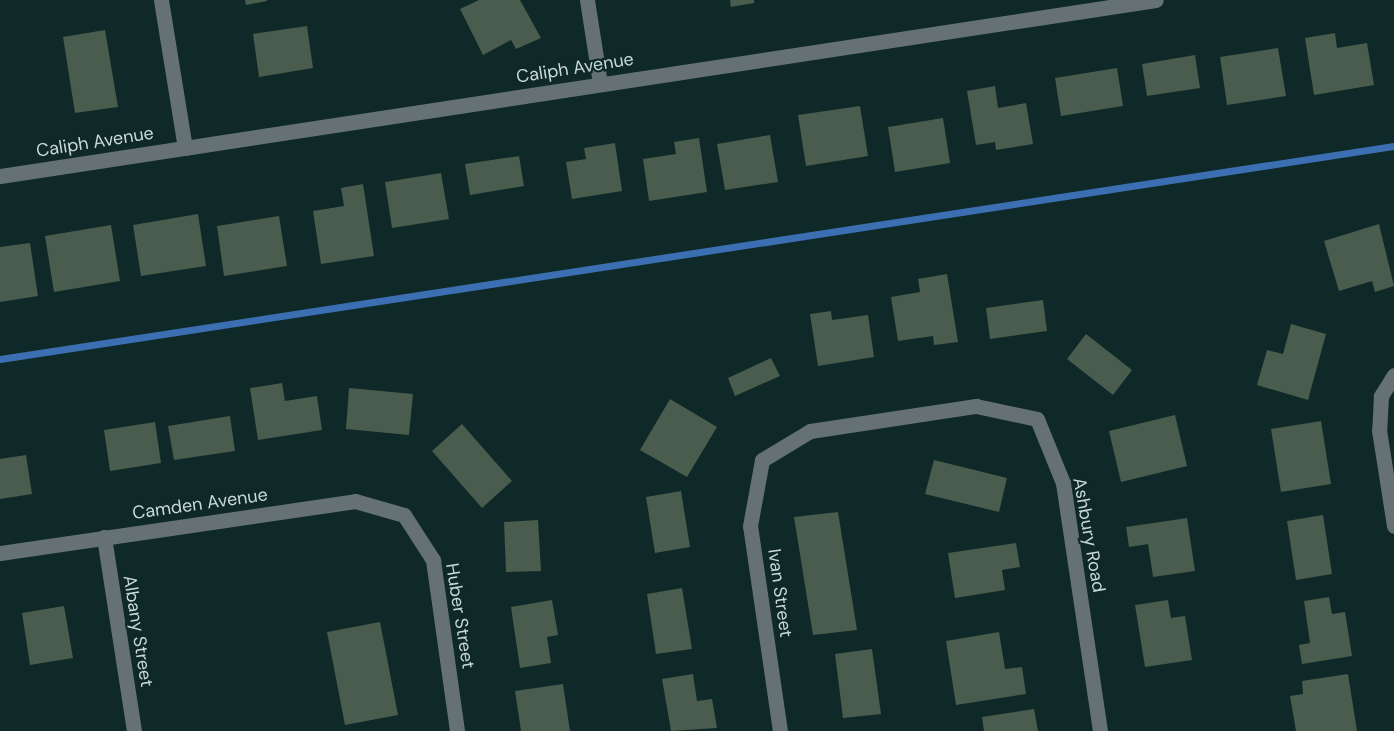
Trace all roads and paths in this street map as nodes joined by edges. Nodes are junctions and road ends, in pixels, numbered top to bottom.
1 (161, 0) edge
2 (587, 0) edge
3 (1156, 0) edge
4 (600, 83) junction
5 (185, 148) junction
6 (0, 176) edge
7 (1394, 375) edge
8 (762, 460) joint
9 (404, 515) joint
10 (1394, 526) edge
11 (104, 537) junction
12 (0, 553) edge
13 (134, 731) edge
14 (458, 731) edge
15 (780, 731) edge
16 (1100, 731) edge

1 - 5 street
2 - 4 street
3 - 4 street, Caliph Avenue
4 - 5 street, Caliph Avenue
5 - 6 street, Caliph Avenue
7 - 10 street
8 - 15 street, Ivan Street
8 - 16 street, Ashbury Road
9 - 11 street, Camden Avenue
9 - 14 street, Huber Street
11 - 12 street, Camden Avenue
11 - 13 street, Albany Street

